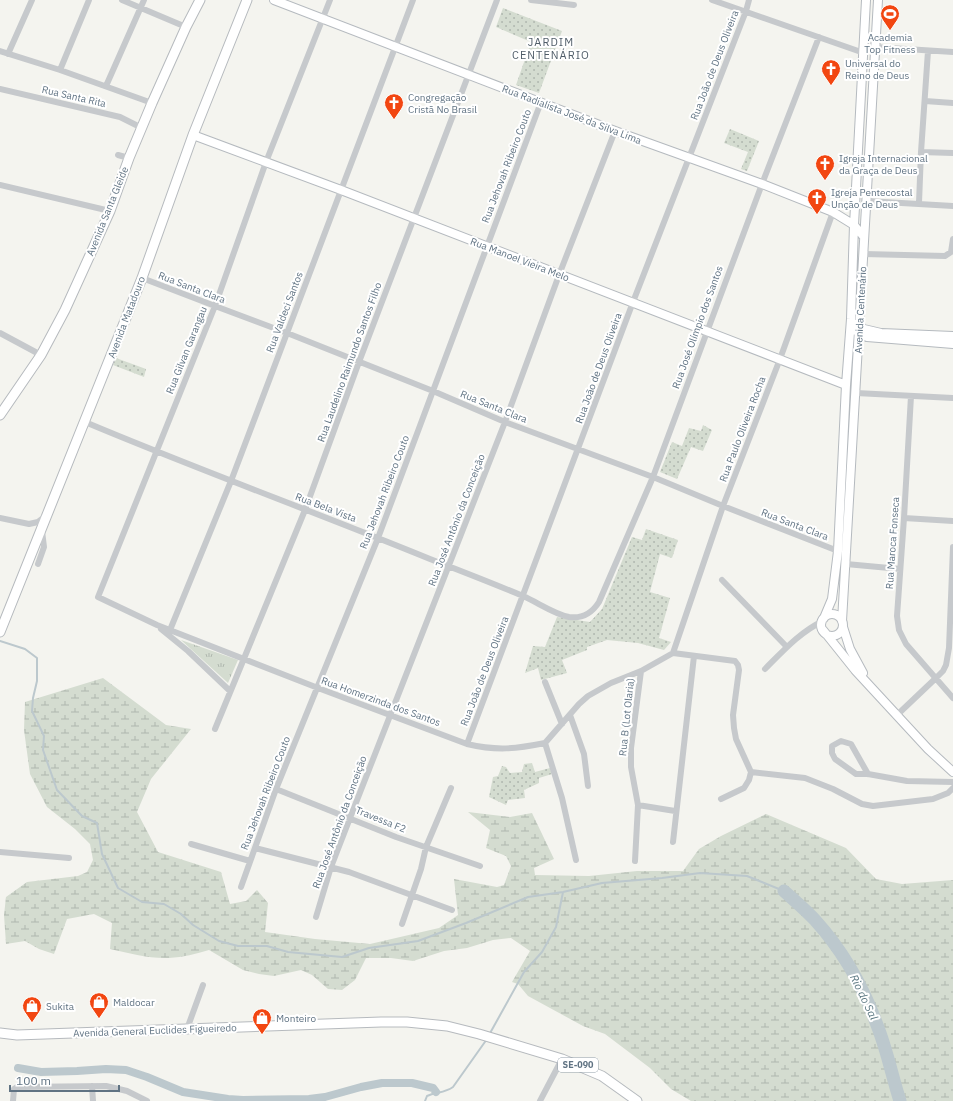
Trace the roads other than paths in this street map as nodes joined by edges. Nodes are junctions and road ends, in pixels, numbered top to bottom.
1 (32, 0) edge
2 (89, 0) edge
3 (122, 0) edge
4 (144, 0) edge
5 (200, 0) edge
6 (246, 0) edge
7 (274, 0) edge
8 (330, 0) edge
9 (413, 0) edge
10 (496, 0) edge
11 (532, 0) edge
12 (712, 0) edge
13 (749, 0) edge
14 (866, 1) edge
15 (878, 1) edge
16 (574, 5) dead end
17 (141, 8) junction
18 (746, 11) junction
19 (324, 18) junction
20 (186, 27) junction
21 (819, 37) junction
22 (395, 46) junction
23 (875, 47) junction
24 (0, 51) edge
25 (928, 51) junction
26 (953, 52) edge
27 (864, 53) junction
28 (8, 54) junction
29 (60, 70) junction
30 (468, 74) junction
31 (106, 86) junction
32 (0, 89) edge
33 (925, 101) junction
34 (541, 102) junction
35 (152, 103) junction
36 (953, 103) edge
37 (142, 128) junction
38 (615, 131) junction
39 (193, 135) junction
40 (921, 152) junction
41 (953, 153) edge
42 (118, 155) dead end
43 (688, 157) junction
44 (129, 158) junction
45 (266, 162) junction
46 (762, 184) junction
47 (0, 185) edge
48 (341, 190) junction
49 (867, 201) junction
50 (919, 203) junction
51 (953, 206) edge
52 (110, 211) junction
53 (833, 212) junction
54 (414, 218) junction
55 (854, 225) junction
56 (864, 237) junction
57 (953, 239) edge
58 (487, 247) junction
59 (864, 254) junction
60 (559, 275) junction
61 (142, 278) junction
62 (633, 302) junction
63 (215, 306) junction
64 (855, 326) junction
65 (706, 332) junction
66 (0, 333) edge
67 (287, 333) junction
68 (953, 336) edge
69 (953, 344) edge
70 (42, 355) junction
71 (780, 359) junction
72 (359, 362) junction
73 (846, 385) junction
74 (433, 391) junction
75 (856, 393) junction
76 (910, 396) junction
77 (953, 398) edge
78 (0, 415) edge
79 (85, 422) junction
80 (505, 422) junction
81 (578, 449) junction
82 (155, 452) junction
83 (653, 476) junction
84 (230, 481) junction
85 (723, 506) junction
86 (305, 510) junction
87 (46, 516) junction
88 (0, 518) edge
89 (904, 518) junction
90 (953, 521) edge
91 (42, 530) junction
92 (378, 538) junction
93 (953, 547) edge
94 (838, 551) junction
95 (953, 560) edge
96 (38, 564) dead end
97 (846, 564) junction
98 (449, 566) junction
99 (900, 569) junction
100 (722, 580) dead end
101 (523, 596) junction
102 (98, 597) joint
103 (582, 617) joint
104 (824, 619) junction
105 (843, 624) junction
106 (157, 625) junction
107 (170, 630) junction
108 (823, 630) junction
109 (0, 631) edge
110 (787, 647) junction
111 (673, 653) junction
112 (694, 656) junction
113 (244, 659) junction
114 (765, 668) dead end
115 (641, 671) junction
116 (936, 678) junction
117 (545, 682) dead end
118 (318, 688) junction
119 (875, 690) junction
120 (230, 691) junction
121 (953, 698) edge
122 (391, 715) junction
123 (570, 715) junction
124 (897, 715) junction
125 (562, 724) junction
126 (215, 729) dead end
127 (545, 743) junction
128 (467, 744) junction
129 (751, 772) junction
130 (953, 772) edge
131 (868, 774) junction
132 (953, 782) edge
133 (588, 786) dead end
134 (276, 788) junction
135 (451, 788) dead end
136 (953, 788) edge
137 (721, 799) dead end
138 (638, 805) junction
139 (675, 811) junction
140 (350, 818) junction
141 (673, 842) dead end
142 (191, 844) dead end
143 (426, 847) junction
144 (255, 848) junction
145 (0, 852) edge
146 (69, 858) dead end
147 (576, 860) dead end
148 (250, 861) junction
149 (635, 862) dead end
150 (480, 866) dead end
151 (331, 867) junction
152 (241, 887) dead end
153 (411, 896) junction
154 (452, 910) dead end
155 (316, 917) dead end
156 (402, 924) dead end
157 (203, 985) dead end
158 (187, 1029) junction
159 (0, 1033) edge
160 (17, 1035) junction
161 (0, 1038) edge
162 (562, 1059) junction
163 (92, 1086) junction
164 (13, 1101) edge
165 (93, 1101) edge
166 (146, 1101) edge
167 (540, 1101) edge
168 (637, 1101) edge

1 - 28 street
2 - 29 street
3 - 17 street
4 - 17 street
5 - 20 main road, Avenida Santa Gleide
6 - 39 main road, Avenida Matadouro
7 - 19 street, Rua Radialista José da Silva Lima
8 - 19 street, Rua Gilvan Garangau
9 - 22 street, Rua Valdeci Santos
10 - 30 street, Rua Laudelino Raimundo Santos Filho
11 - 16 street
12 - 18 street
13 - 18 street, Rua João de Deus Oliveira
14 - 15 street
14 - 27 street, Avenida Centenário
15 - 23 street, Avenida Centenário
17 - 20 street
17 - 31 street
18 - 21 street
18 - 43 street, Rua João de Deus Oliveira
19 - 22 street, Rua Radialista José da Silva Lima
19 - 45 street, Rua Gilvan Garangau
20 - 35 main road, Avenida Santa Gleide
21 - 27 street
21 - 46 street, Rua José Olímpio dos Santos
22 - 30 street, Rua Radialista José da Silva Lima
22 - 48 street, Rua Valdeci Santos
23 - 25 street
23 - 49 street, Avenida Centenário
24 - 28 street
25 - 26 street
25 - 33 street
27 - 55 street, Avenida Centenário
28 - 29 street
29 - 31 street
30 - 34 street, Rua Radialista José da Silva Lima
30 - 54 street, Rua Laudelino Raimundo Santos Filho
31 - 35 street
32 - 37 street, Rua Santa Rita
33 - 36 street
33 - 40 street
34 - 38 street, Rua Radialista José da Silva Lima
34 - 58 street, Rua Jehovah Ribeiro Couto
35 - 37 main road, Avenida Santa Gleide
37 - 44 main road, Avenida Santa Gleide
38 - 43 street, Rua Radialista José da Silva Lima
38 - 60 street, Rua José Antônio da Conceição
39 - 45 street, Rua Manoel Vieira Melo
39 - 61 main road, Avenida Matadouro
40 - 41 street
40 - 50 street
42 - 44 street
43 - 46 street, Rua Radialista José da Silva Lima
43 - 62 street, Rua João de Deus Oliveira
44 - 52 main road, Avenida Santa Gleide
45 - 48 street, Rua Manoel Vieira Melo
45 - 63 street, Rua Gilvan Garangau
46 - 53 street, Rua Radialista José da Silva Lima
46 - 65 street, Rua José Olímpio dos Santos
47 - 52 street
48 - 54 street, Rua Manoel Vieira Melo
48 - 67 street, Rua Valdeci Santos
49 - 50 street
49 - 56 street, Avenida Centenário
50 - 51 street
52 - 70 main road, Avenida Santa Gleide
53 - 55 street, Rua Radialista José da Silva Lima
53 - 71 street, Rua Paulo Oliveira Rocha
54 - 58 street, Rua Manoel Vieira Melo
54 - 72 street, Rua Laudelino Raimundo Santos Filho
55 - 56 street, Rua Radialista José da Silva Lima
55 - 64 street, Avenida Centenário
56 - 59 street, Avenida Centenário
57 - 59 street
58 - 60 street, Rua Manoel Vieira Melo
58 - 74 street, Rua Jehovah Ribeiro Couto
59 - 64 street, Avenida Centenário
60 - 62 street, Rua Manoel Vieira Melo
60 - 80 street, Rua José Antônio da Conceição
61 - 63 street, Rua Santa Clara
61 - 79 main road, Avenida Matadouro
62 - 65 street, Rua Manoel Vieira Melo
62 - 81 street, Rua João de Deus Oliveira
63 - 67 street, Rua Santa Clara
63 - 82 street, Rua Gilvan Garangau
64 - 68 street
64 - 69 street
64 - 73 street, Avenida Centenário
64 - 75 street, Avenida Centenário
65 - 71 street, Rua Manoel Vieira Melo
65 - 83 street, Rua José Olímpio dos Santos
66 - 70 street
67 - 72 street, Rua Santa Clara
67 - 84 street, Rua Valdeci Santos
70 - 78 main road, Avenida Santa Gleide
71 - 73 street, Rua Manoel Vieira Melo
71 - 85 street, Rua Paulo Oliveira Rocha
72 - 74 street, Rua Santa Clara
72 - 86 street, Rua Laudelino Raimundo Santos Filho
73 - 94 street, Avenida Centenário
74 - 80 street, Rua Santa Clara
74 - 92 street, Rua Jehovah Ribeiro Couto
75 - 76 street
75 - 97 street, Avenida Centenário
76 - 77 street
76 - 89 street, Rua Maroca Fonseca
79 - 82 street, Rua Bela Vista
79 - 87 main road, Avenida Matadouro
80 - 81 street, Rua Santa Clara
80 - 98 street, Rua José Antônio da Conceição
81 - 83 street, Rua Santa Clara
81 - 101 street, Rua João de Deus Oliveira
82 - 84 street, Rua Bela Vista
82 - 102 street, Rua Gilvan Garangau
83 - 85 street, Rua Santa Clara
83 - 103 street, Rua José Olímpio dos Santos
84 - 86 street, Rua Bela Vista
84 - 107 street, Rua Valdeci Santos
85 - 94 street, Rua Santa Clara
85 - 111 street, Rua Paulo Oliveira Rocha
86 - 92 street, Rua Bela Vista
86 - 113 street, Rua Laudelino Raimundo Santos Filho
87 - 88 street
87 - 91 main road, Avenida Matadouro
89 - 90 street
89 - 99 street, Rua Maroca Fonseca
91 - 96 street
91 - 109 main road, Avenida Matadouro
92 - 98 street, Rua Bela Vista
92 - 118 street, Rua Jehovah Ribeiro Couto
93 - 95 street
94 - 104 street, Avenida Centenário
95 - 116 street
97 - 99 street
97 - 105 street, Avenida Centenário
98 - 101 street, Rua Bela Vista
98 - 122 street, Rua José Antônio da Conceição
99 - 116 street, Rua Maroca Fonseca
100 - 110 street
101 - 103 street, Rua Bela Vista
101 - 128 street, Rua João de Deus Oliveira
102 - 106 street, Rua Homerzinda dos Santos
104 - 105 street
104 - 108 street, Avenida Centenário
104 - 110 street
105 - 108 street
105 - 119 street
106 - 107 street, Rua Homerzinda dos Santos
106 - 120 street, Rua Homerzinda dos Santos
107 - 113 street, Rua Homerzinda dos Santos
108 - 119 street
110 - 114 street
111 - 112 street
111 - 115 street
112 - 129 street
112 - 139 street
113 - 118 street, Rua Homerzinda dos Santos
113 - 120 street, Rua Laudelino Raimundo Santos Filho
115 - 123 street
115 - 138 street, Rua B (Lot Olaria)
116 - 121 street, Rua Maroca Fonseca
116 - 124 street
117 - 125 street
118 - 122 street, Rua Homerzinda dos Santos
118 - 134 street, Rua Jehovah Ribeiro Couto
119 - 124 street
120 - 126 street, Rua Laudelino Raimundo Santos Filho
122 - 128 street, Rua Homerzinda dos Santos
122 - 140 street, Rua José Antônio da Conceição
123 - 125 street
123 - 133 street
124 - 130 street
125 - 127 street
127 - 128 street, Rua Homerzinda dos Santos
127 - 147 street
129 - 136 street
129 - 137 street
131 - 131 street
131 - 132 street
134 - 140 street, Travessa F2
134 - 144 street, Rua Jehovah Ribeiro Couto
135 - 143 street
138 - 139 street
138 - 149 street, Rua B (Lot Olaria)
139 - 141 street
140 - 143 street, Travessa F2
140 - 151 street, Rua José Antônio da Conceição
142 - 148 street
143 - 150 street, Travessa F2
143 - 153 street
144 - 148 street, Rua Jehovah Ribeiro Couto
144 - 151 street
145 - 146 street
148 - 152 street, Rua Jehovah Ribeiro Couto
151 - 153 street
151 - 155 street, Rua José Antônio da Conceição
153 - 154 street
153 - 156 street
157 - 158 street
158 - 160 main road, Avenida General Euclides Figueiredo / SE-090
158 - 162 main road, Avenida General Euclides Figueiredo / SE-090
159 - 160 main road, Avenida General Euclides Figueiredo / SE-090
160 - 161 main road, Avenida General Euclides Figueiredo / SE-090
162 - 167 street
162 - 168 main road, Avenida General Euclides Figueiredo / SE-090
163 - 164 street
163 - 165 street
163 - 166 street

